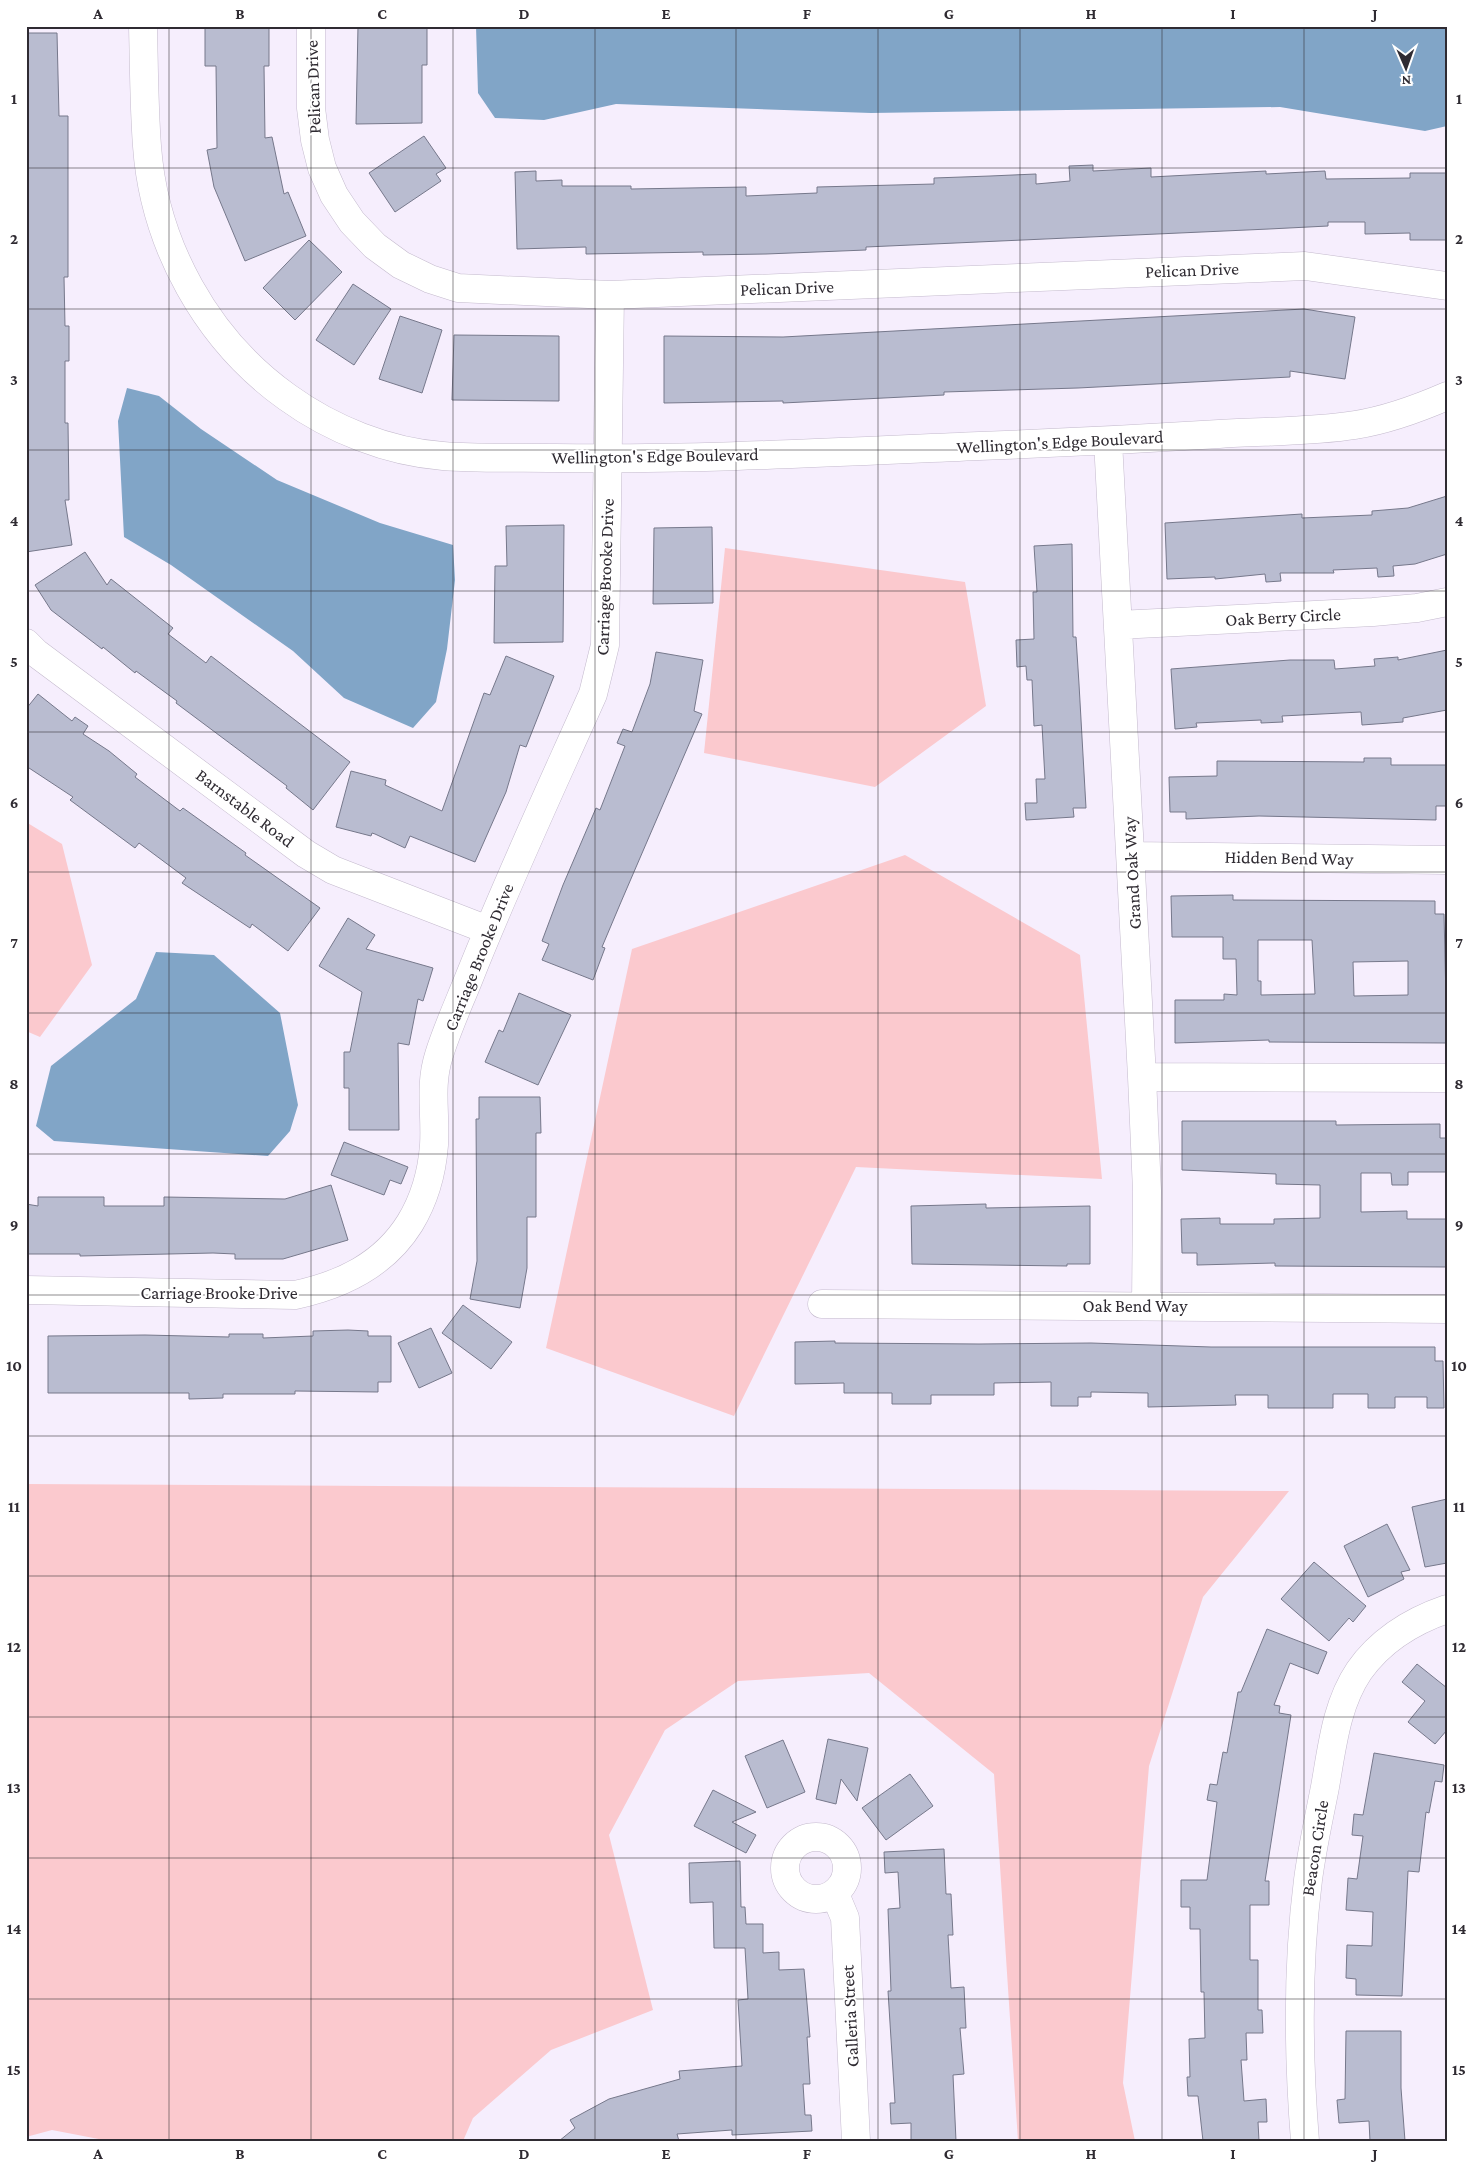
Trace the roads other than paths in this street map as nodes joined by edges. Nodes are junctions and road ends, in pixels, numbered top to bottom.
1 (143, 26) edge
2 (311, 26) edge
3 (1447, 286) edge
4 (610, 295) junction
5 (1447, 396) edge
6 (1108, 441) junction
7 (608, 458) junction
8 (1447, 602) edge
9 (1118, 625) junction
10 (26, 643) edge
11 (1131, 856) junction
12 (1447, 860) edge
13 (488, 930) junction
14 (1142, 1077) junction
15 (1447, 1078) edge
16 (26, 1290) edge
17 (822, 1304) dead end
18 (1146, 1306) junction
19 (1447, 1309) edge
20 (1447, 1609) edge
21 (835, 1894) dead end
22 (856, 2141) edge
23 (1305, 2141) edge

1 - 7 street, Wellington's Edge Boulevard
2 - 4 street, Pelican Drive
3 - 4 street, Pelican Drive
4 - 7 street, Carriage Brooke Drive
5 - 6 street, Wellington's Edge Boulevard
6 - 7 street, Wellington's Edge Boulevard
6 - 9 street, Grand Oak Way
7 - 13 street, Carriage Brooke Drive
8 - 9 street, Oak Berry Circle
9 - 11 street, Grand Oak Way
10 - 13 street, Barnstable Road
11 - 12 street, Hidden Bend Way
11 - 14 street, Grand Oak Way
13 - 16 street, Carriage Brooke Drive
14 - 15 street
14 - 18 street, Grand Oak Way
17 - 18 street, Oak Bend Way
18 - 19 street, Oak Bend Way
20 - 23 street, Beacon Circle
21 - 22 street, Galleria Street

